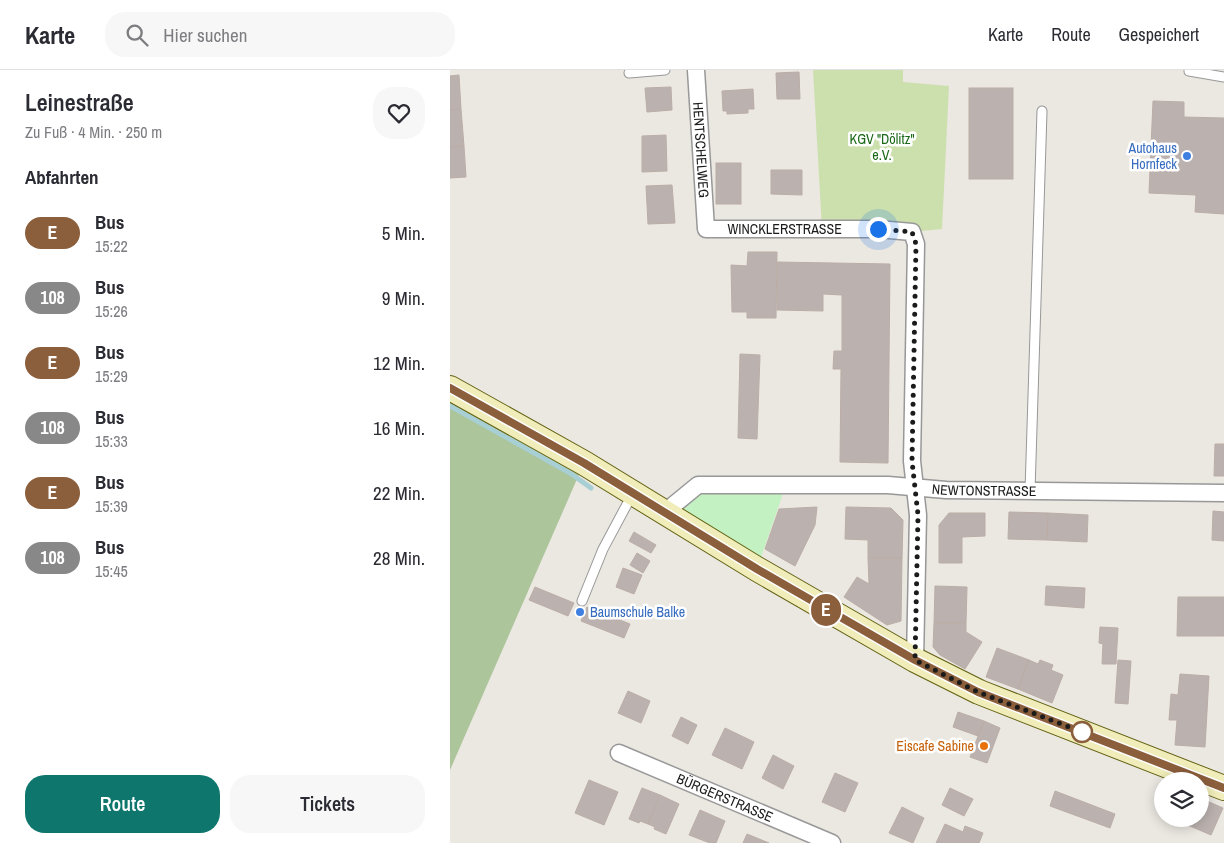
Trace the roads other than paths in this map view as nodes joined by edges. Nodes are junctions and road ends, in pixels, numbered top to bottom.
1 (664, 70) edge
2 (696, 70) edge
3 (1189, 70) edge
4 (629, 73) dead end
5 (1224, 77) edge
6 (1042, 111) dead end
7 (706, 229) joint
8 (450, 388) edge
9 (916, 487) junction
10 (1030, 490) junction
11 (633, 493) junction
12 (1224, 493) edge
13 (665, 512) junction
14 (582, 601) dead end
15 (915, 660) junction
16 (619, 753) dead end
17 (1224, 788) edge
18 (832, 843) edge

1 - 4 lane
2 - 7 street, HENTSCHELWEG
3 - 5 lane
6 - 10 lane
7 - 9 street, WINCKLERSTRASSE
8 - 11 main road
9 - 10 street, NEWTONSTRASSE
9 - 13 street, NEWTONSTRASSE
9 - 15 street, WINCKLERSTRASSE
10 - 12 street, NEWTONSTRASSE
11 - 13 main road
11 - 14 lane
13 - 15 main road
15 - 17 main road
16 - 18 street, BÜRGERSTRASSE

